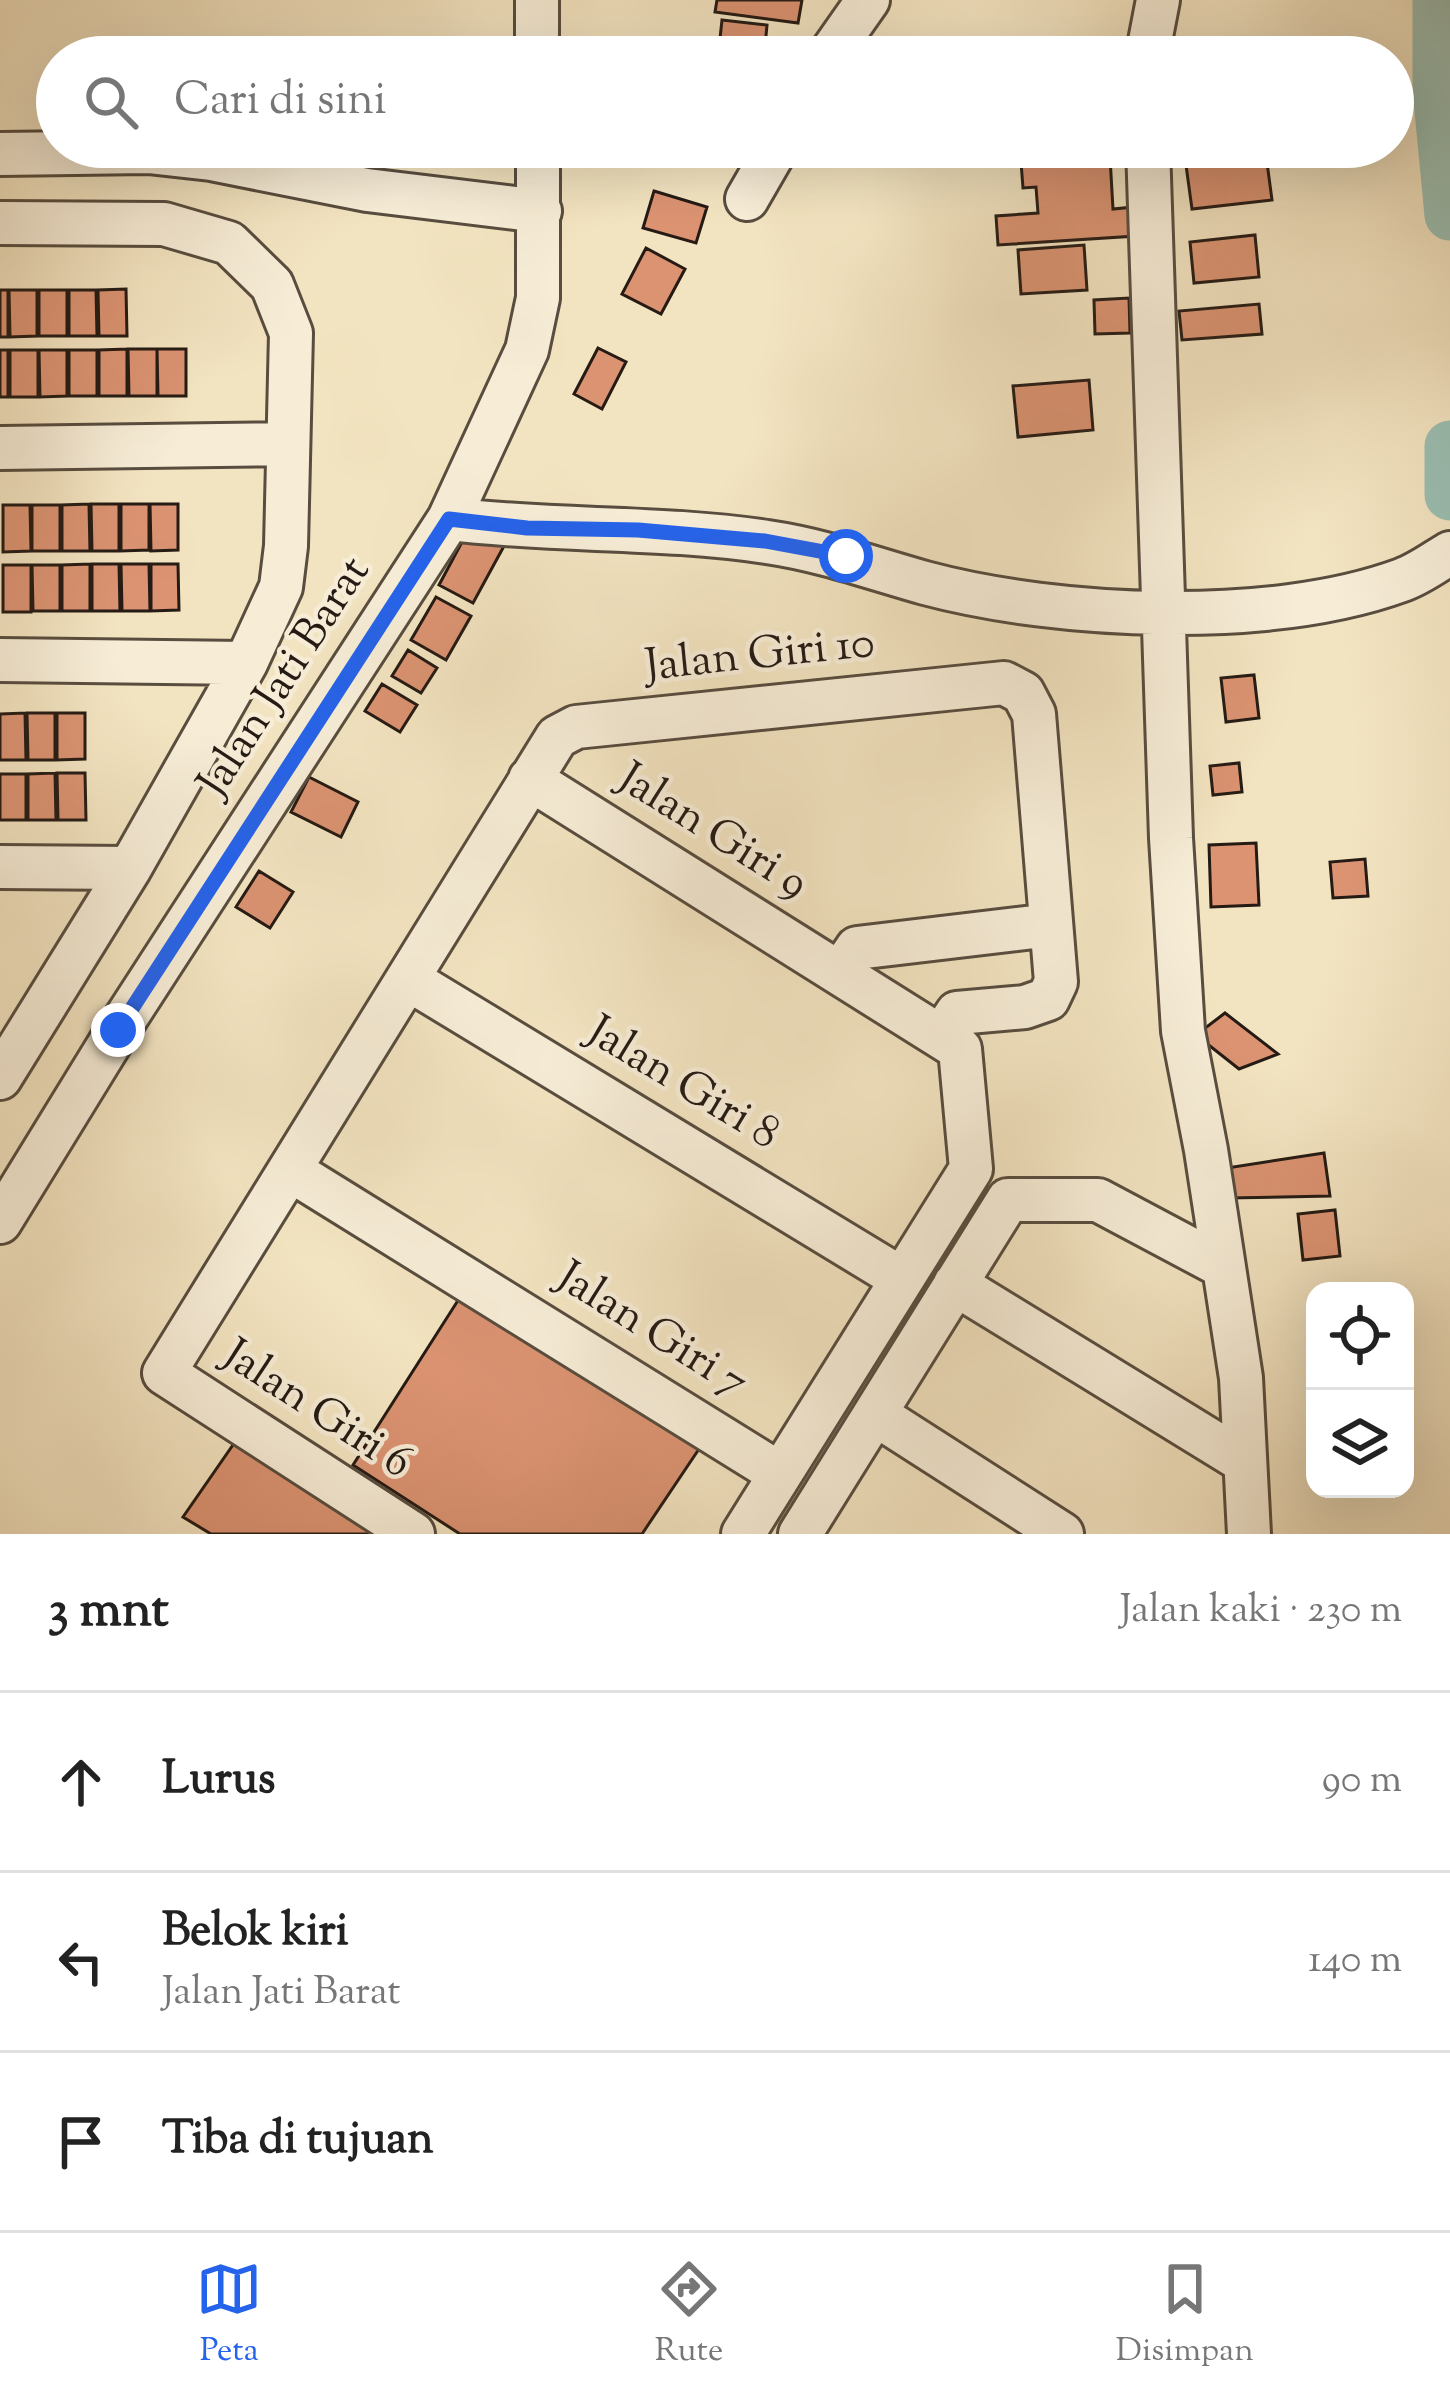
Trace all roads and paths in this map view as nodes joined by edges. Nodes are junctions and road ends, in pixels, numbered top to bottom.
1 (537, 0) edge
2 (868, 0) edge
3 (1158, 0) edge
4 (538, 36) edge
5 (843, 36) edge
6 (1151, 36) edge
7 (0, 154) edge
8 (36, 154) edge
9 (257, 168) edge
10 (539, 168) edge
11 (765, 168) edge
12 (1149, 168) edge
13 (747, 199) dead end
14 (540, 211) junction
15 (0, 224) edge
16 (286, 443) junction
17 (0, 448) edge
18 (449, 519) junction
19 (1450, 554) edge
20 (1165, 613) junction
21 (0, 660) edge
22 (246, 663) junction
23 (530, 779) junction
24 (0, 867) edge
25 (130, 868) junction
26 (1052, 925) junction
27 (840, 973) junction
28 (408, 980) junction
29 (951, 1043) junction
30 (2, 1072) edge
31 (290, 1170) junction
32 (0, 1222) edge
33 (1224, 1267) junction
34 (902, 1279) junction
35 (955, 1284) junction
36 (164, 1373) joint
37 (874, 1414) junction
38 (1245, 1462) junction
39 (780, 1474) junction
40 (413, 1534) edge
41 (743, 1534) edge
42 (800, 1534) edge
43 (1062, 1534) edge
44 (1249, 1534) edge

1 - 4 street
2 - 5 street
3 - 6 street
7 - 8 street
9 - 14 street
10 - 14 street, Jalan Jati Barat
11 - 13 street
12 - 20 street
14 - 18 street, Jalan Jati Barat
15 - 16 street
16 - 17 street
16 - 22 street
18 - 20 street
18 - 32 street, Jalan Jati Barat
19 - 20 street
20 - 33 street
21 - 22 street
22 - 25 street
23 - 26 street, Jalan Giri 10
23 - 27 street, Jalan Giri 9
23 - 28 street, Jalan Giri 10
24 - 25 street
25 - 30 street
26 - 27 street
26 - 29 street
27 - 29 street, Jalan Giri 9
28 - 31 street, Jalan Giri 10
28 - 34 street, Jalan Giri 8
29 - 34 street
31 - 36 street, Jalan Giri 10
31 - 39 street, Jalan Giri 7
33 - 35 street
33 - 38 street
34 - 39 street
35 - 37 street
35 - 38 street
36 - 40 street, Jalan Giri 6
37 - 42 street
37 - 43 street
38 - 44 street
39 - 41 street

